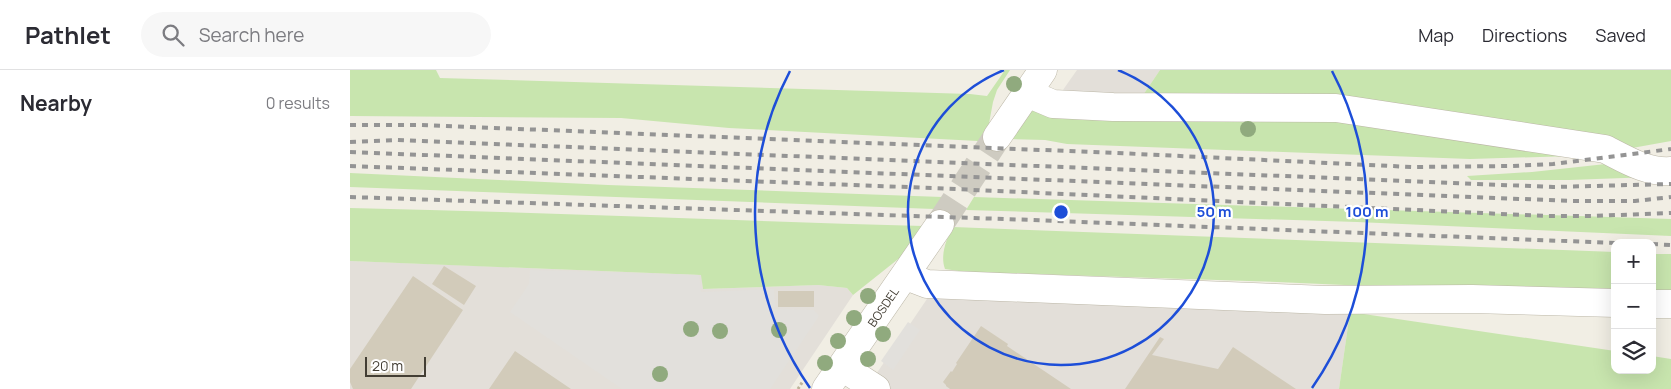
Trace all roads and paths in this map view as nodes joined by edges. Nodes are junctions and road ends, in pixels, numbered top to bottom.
1 (1043, 70) edge
2 (1026, 93) junction
3 (997, 137) tunnel mouth
4 (1671, 171) edge
5 (940, 224) tunnel mouth
6 (906, 276) junction
7 (1611, 303) edge
8 (1656, 304) edge
9 (1671, 304) edge
10 (842, 366) junction
11 (826, 389) edge
12 (876, 389) edge

1 - 2 street
2 - 3 street
2 - 4 street
5 - 6 street, BOSDEL
6 - 7 street
6 - 10 street, BOSDEL
8 - 9 street
10 - 11 street, BOSDEL
10 - 12 street

